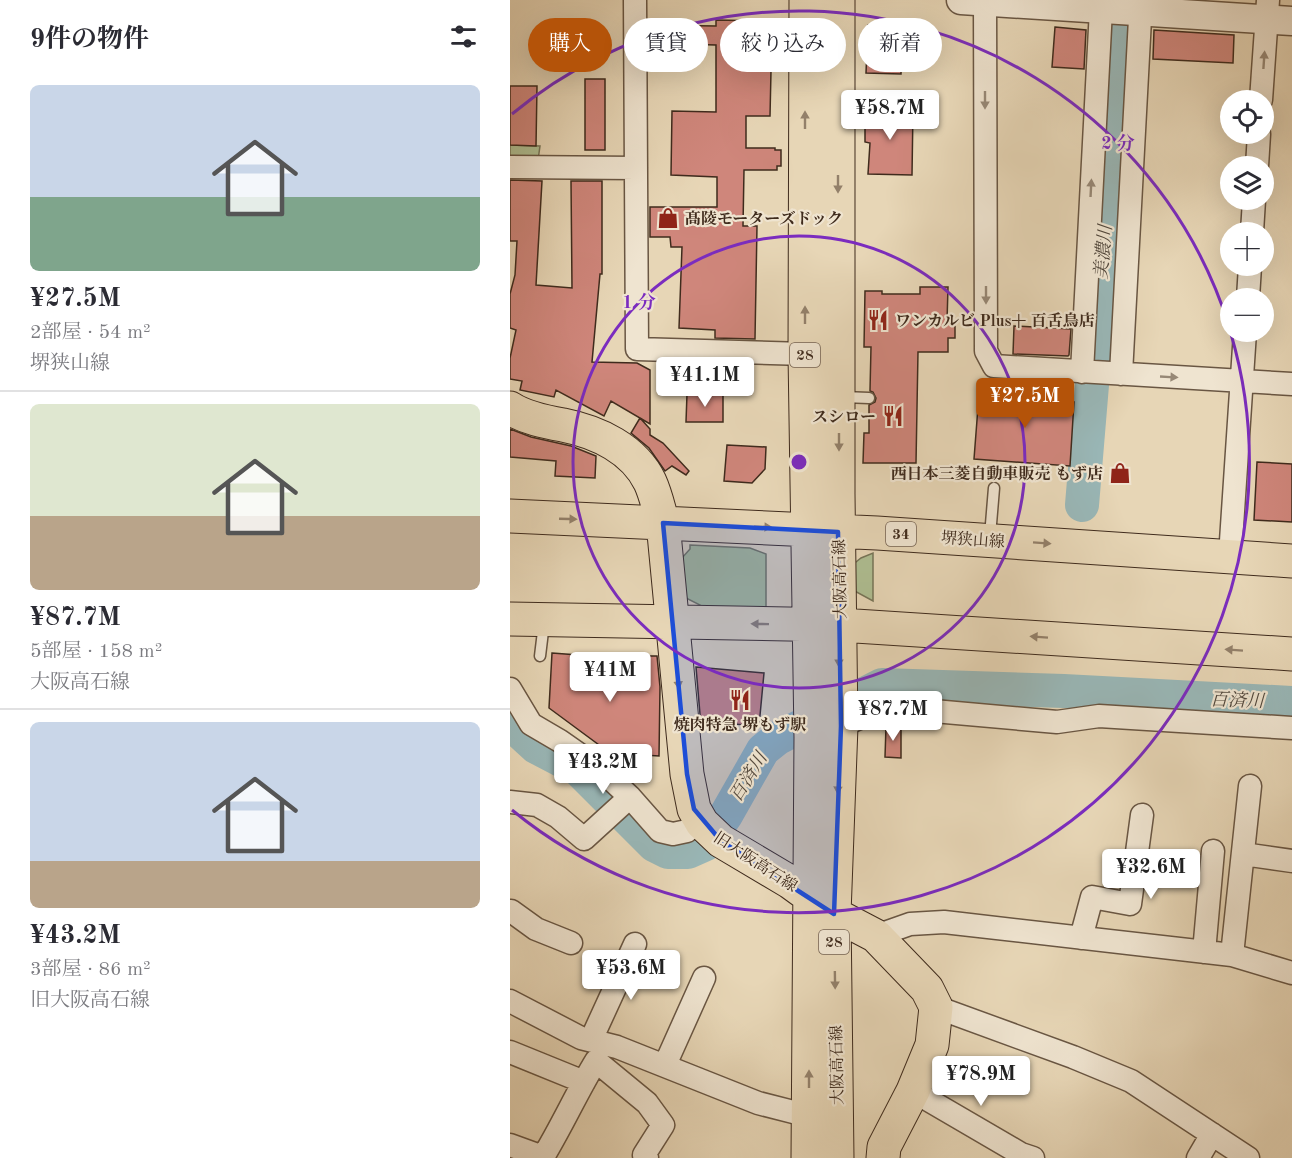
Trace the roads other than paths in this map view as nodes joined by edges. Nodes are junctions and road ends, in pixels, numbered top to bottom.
1 (635, 0) edge
2 (806, 0) edge
3 (838, 0) edge
4 (977, 0) edge
5 (1141, 6) edge
6 (1101, 9) junction
7 (1276, 13) edge
8 (1263, 90) edge
9 (510, 167) edge
10 (636, 168) junction
11 (1244, 342) edge
12 (805, 354) junction
13 (1084, 372) junction
14 (1116, 374) junction
15 (1242, 381) junction
16 (1292, 384) edge
17 (510, 408) edge
18 (994, 488) dead end
19 (510, 516) edge
20 (663, 523) junction
21 (823, 531) junction
22 (990, 540) junction
23 (1230, 556) junction
24 (1292, 561) edge
25 (510, 619) edge
26 (544, 620) junction
27 (673, 621) junction
28 (808, 625) junction
29 (840, 625) junction
30 (1292, 654) edge
31 (540, 656) dead end
32 (510, 689) edge
33 (825, 718) junction
34 (1292, 728) edge
35 (1250, 786) dead end
36 (630, 797) junction
37 (510, 802) edge
38 (1142, 815) dead end
39 (707, 828) junction
40 (1213, 851) dead end
41 (1243, 854) junction
42 (1292, 861) edge
43 (822, 905) junction
44 (510, 911) edge
45 (876, 936) junction
46 (1081, 938) junction
47 (571, 943) dead end
48 (635, 944) dead end
49 (1204, 952) junction
50 (1233, 955) junction
51 (1291, 967) edge
52 (704, 978) dead end
53 (510, 1000) edge
54 (936, 1007) junction
55 (591, 1040) junction
56 (510, 1052) edge
57 (665, 1065) junction
58 (584, 1082) junction
59 (913, 1091) junction
60 (809, 1116) junction
61 (1212, 1134) junction
62 (510, 1145) edge
63 (647, 1158) edge
64 (808, 1158) edge
65 (837, 1158) edge
66 (883, 1158) edge
67 (1033, 1158) edge
68 (1198, 1158) edge
69 (1248, 1158) edge

1 - 10 street
12 -> 2 main road, 大阪高石線 / 28
3 -> 21 main road, 大阪高石線 / 28
4 - 6 street
4 -> 13 street
5 - 6 street
5 - 7 street
5 - 14 street
13 -> 6 street
8 -> 7 street
9 - 10 street
10 - 12 street
11 - 15 street
12 - 21 main road, 大阪高石線 / 28
13 - 14 street
14 -> 15 street
15 - 16 street
15 - 23 street
17 - 20 main road, 旧大阪高石線
18 - 22 lane
19 -> 20 main road, 堺狭山線 / 34
20 -> 21 main road, 堺狭山線 / 34
20 - 27 main road, 旧大阪高石線
21 - 22 main road, 堺狭山線 / 34
21 - 28 main road, 大阪高石線 / 28
21 - 29 main road, 大阪高石線 / 28
22 -> 23 main road, 堺狭山線 / 34
23 - 24 main road, 堺狭山線 / 34
25 - 26 main road
26 - 27 main road
26 - 31 lane
28 -> 27 main road
27 -> 39 main road, 旧大阪高石線
28 - 29 main road
28 - 33 main road, 大阪高石線 / 28
30 -> 29 main road
29 -> 33 main road, 大阪高石線 / 28
32 - 36 street
33 - 34 street
33 - 43 main road, 大阪高石線 / 28
35 - 41 street
36 - 37 street
36 - 39 street
38 - 46 street
39 - 43 main road, 旧大阪高石線 / 28
40 - 49 street
41 - 42 street
41 - 50 street
43 - 45 main road, 旧大阪高石線 / 28
60 -> 43 main road, 大阪高石線 / 28
43 -> 65 main road, 大阪高石線 / 28
44 - 47 street
45 - 46 street
45 - 54 main road, 旧大阪高石線 / 28
46 - 49 street
48 - 55 street
49 - 50 street
50 - 51 street
52 - 57 street
53 - 55 street
54 - 59 main road
54 - 61 street
55 - 57 street
56 - 58 street
57 - 60 street
58 - 62 street
58 - 63 street
59 - 66 main road
59 - 67 street
60 - 64 main road, 大阪高石線 / 28
61 - 68 street
61 - 69 street

